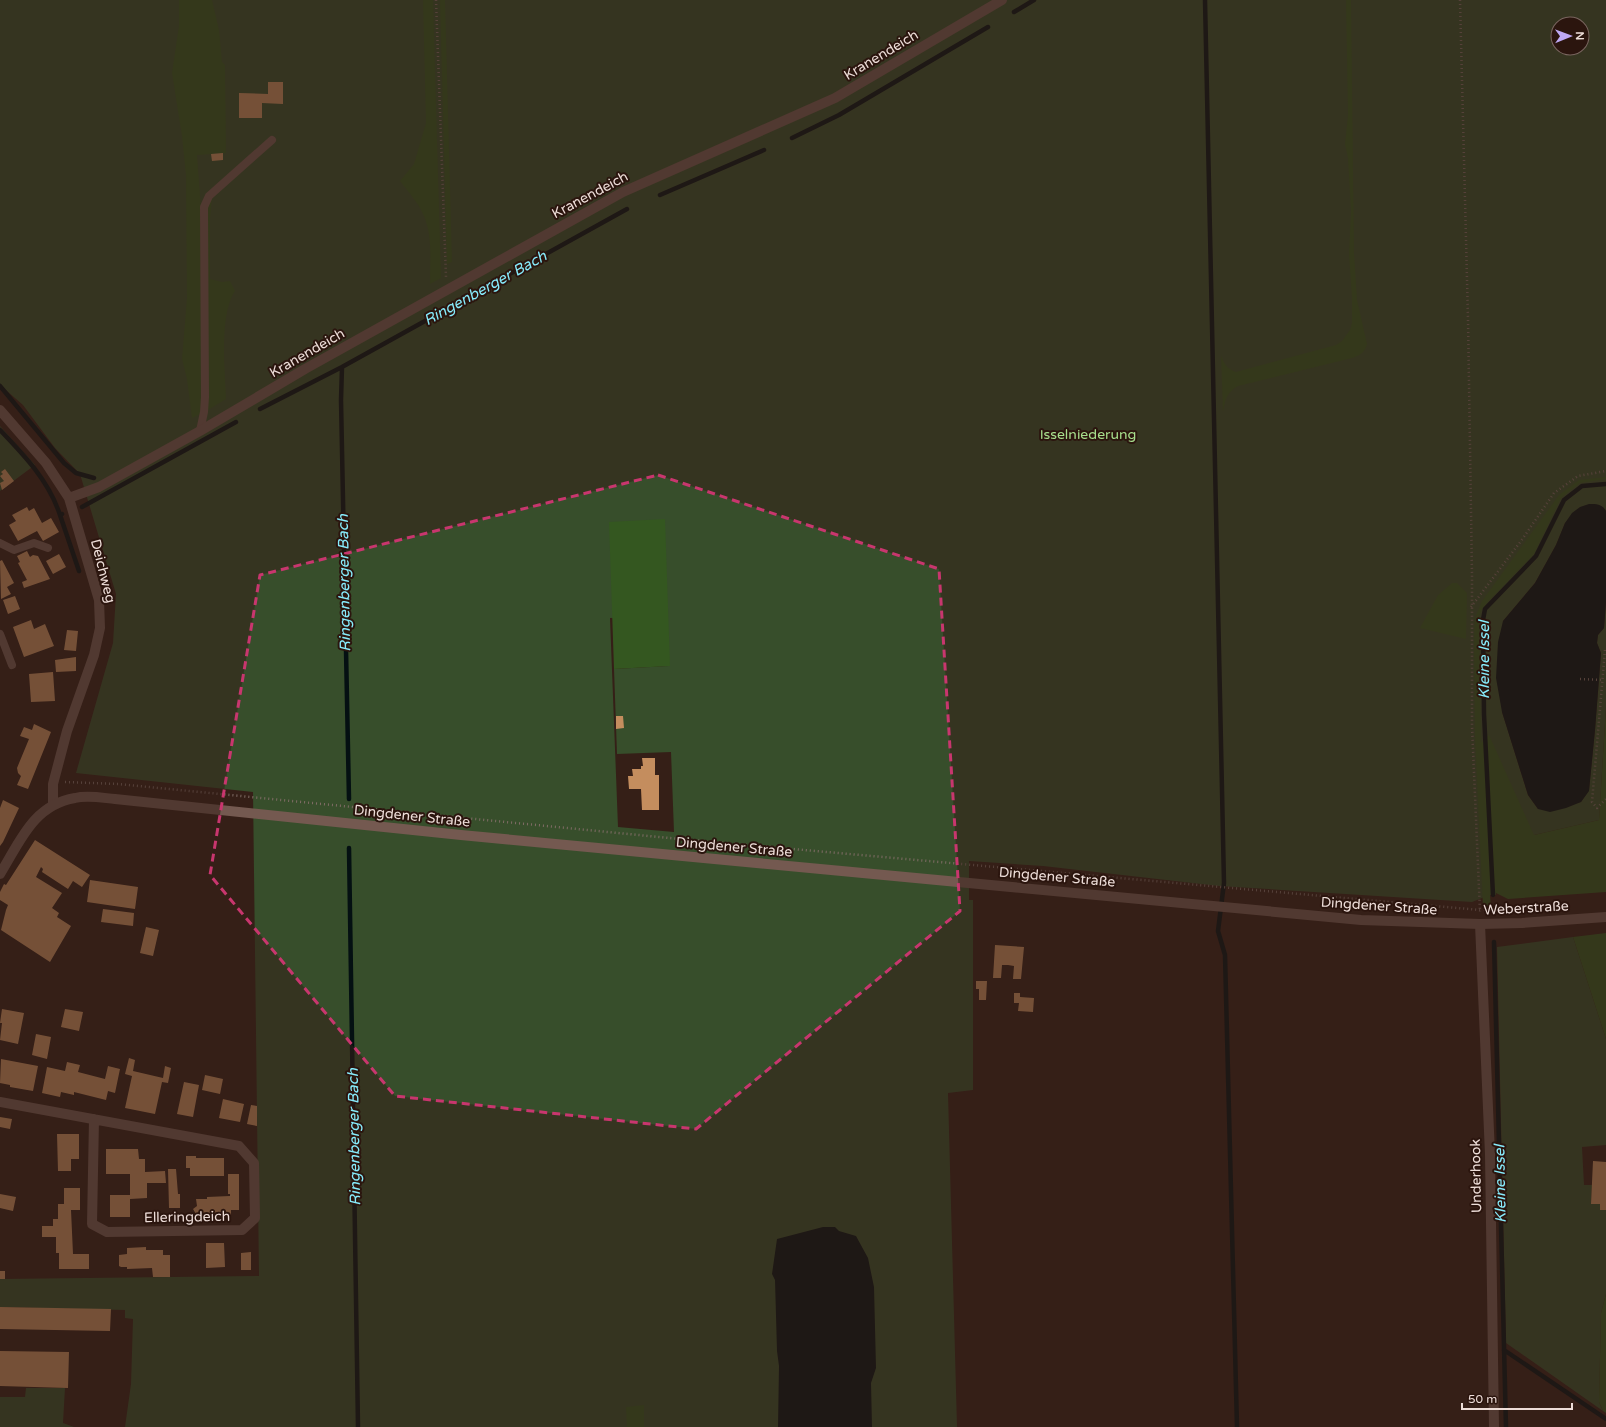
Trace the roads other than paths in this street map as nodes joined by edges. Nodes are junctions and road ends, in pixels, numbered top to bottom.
1 (1002, 0) edge
2 (272, 140) dead end
3 (0, 410) edge
4 (200, 431) junction
5 (69, 498) junction
6 (0, 543) edge
7 (48, 548) dead end
8 (0, 634) edge
9 (12, 665) dead end
10 (53, 804) junction
11 (0, 874) edge
12 (1606, 917) edge
13 (1446, 924) joint
14 (1480, 924) junction
15 (0, 1102) edge
16 (94, 1120) junction
17 (1494, 1427) edge

1 - 4 street, Kranendeich
2 - 4 lane
3 - 5 street, Deichweg
4 - 5 street, Kranendeich
5 - 10 street, Deichweg
6 - 7 lane
8 - 9 lane
10 - 11 street, Dingdener Straße
10 - 13 street, Dingdener Straße
12 - 14 street, Weberstraße
13 - 14 street, Weberstraße
14 - 17 street, Underhook
15 - 16 street, Elleringdeich
16 - 16 street, Elleringdeich

